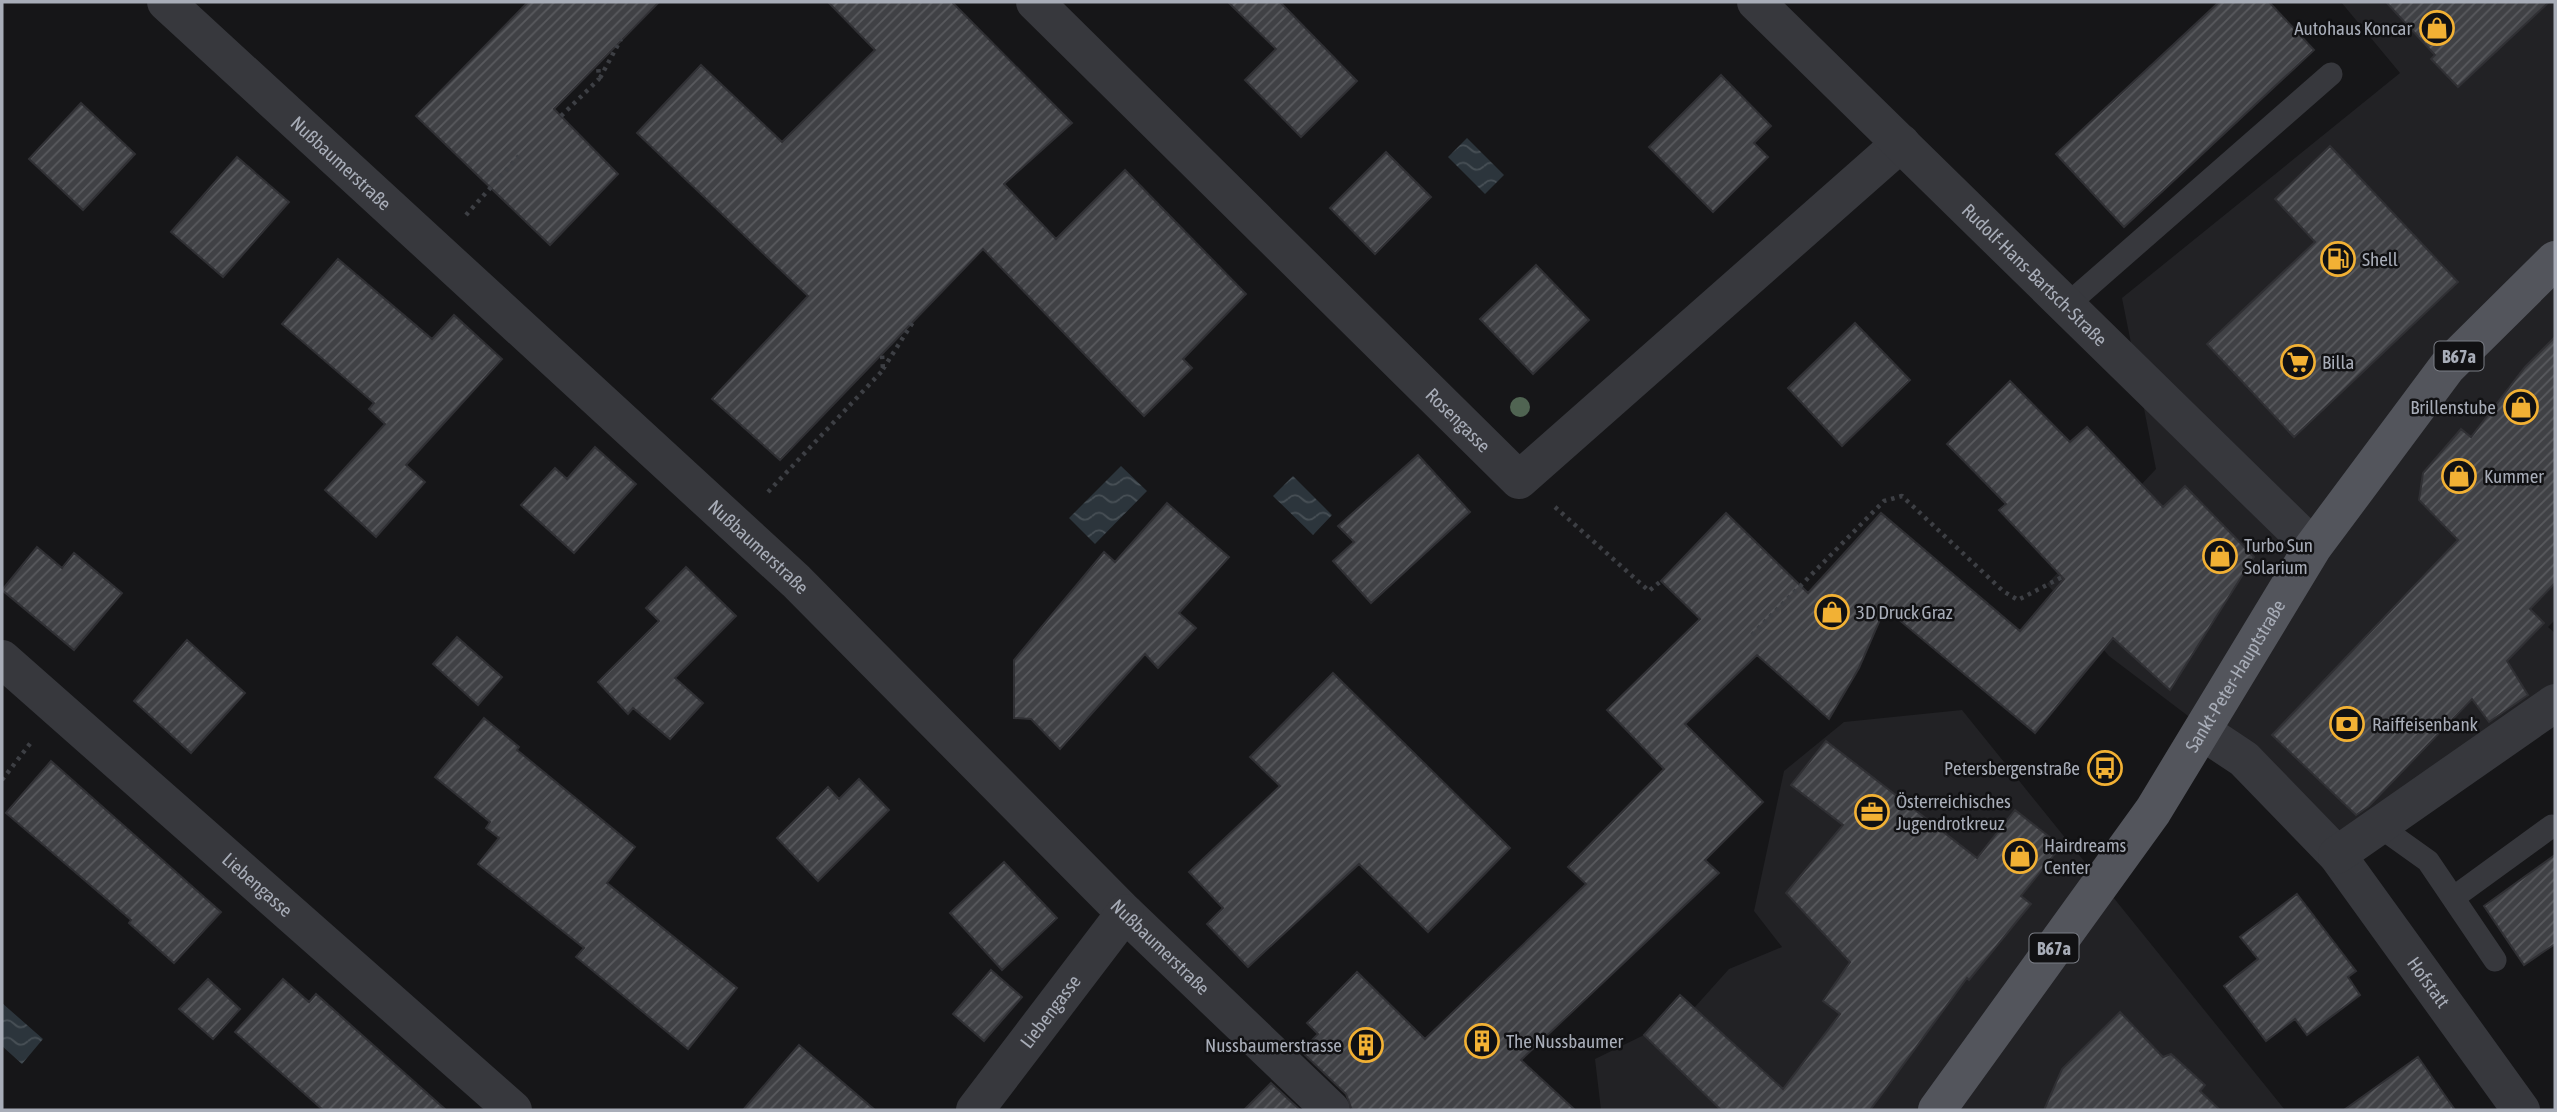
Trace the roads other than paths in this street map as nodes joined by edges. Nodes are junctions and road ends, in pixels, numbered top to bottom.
1 (166, 2) edge
2 (1035, 2) edge
3 (1756, 2) edge
4 (2331, 74) dead end
5 (1901, 143) junction
6 (2555, 260) edge
7 (2080, 317) junction
8 (2313, 547) junction
9 (2, 659) edge
10 (2555, 703) edge
11 (2202, 731) junction
12 (2379, 826) junction
13 (2552, 826) dead end
14 (2337, 855) junction
15 (2453, 898) junction
16 (1125, 913) junction
17 (2495, 960) dead end
18 (513, 1110) edge
19 (975, 1110) edge
20 (1331, 1110) edge
21 (1937, 1110) edge
22 (2521, 1110) edge

1 - 16 street, Nußbaumerstraße
2 - 5 street, Rosengasse
3 - 5 street, Rudolf-Hans-Bartsch-Straße
4 - 7 lane
5 - 7 street, Rudolf-Hans-Bartsch-Straße
6 - 8 main road, Sankt-Peter-Hauptstraße / B67a
7 - 8 street, Rudolf-Hans-Bartsch-Straße
8 - 11 main road, Sankt-Peter-Hauptstraße / B67a
9 - 18 street, Liebengasse
10 - 12 street
11 - 14 street, Hofstatt
11 - 21 main road, Sankt-Peter-Hauptstraße / B67a
12 - 14 street
12 - 15 lane
13 - 15 lane
14 - 22 street, Hofstatt
15 - 17 lane
16 - 19 street, Liebengasse
16 - 20 street, Nußbaumerstraße

